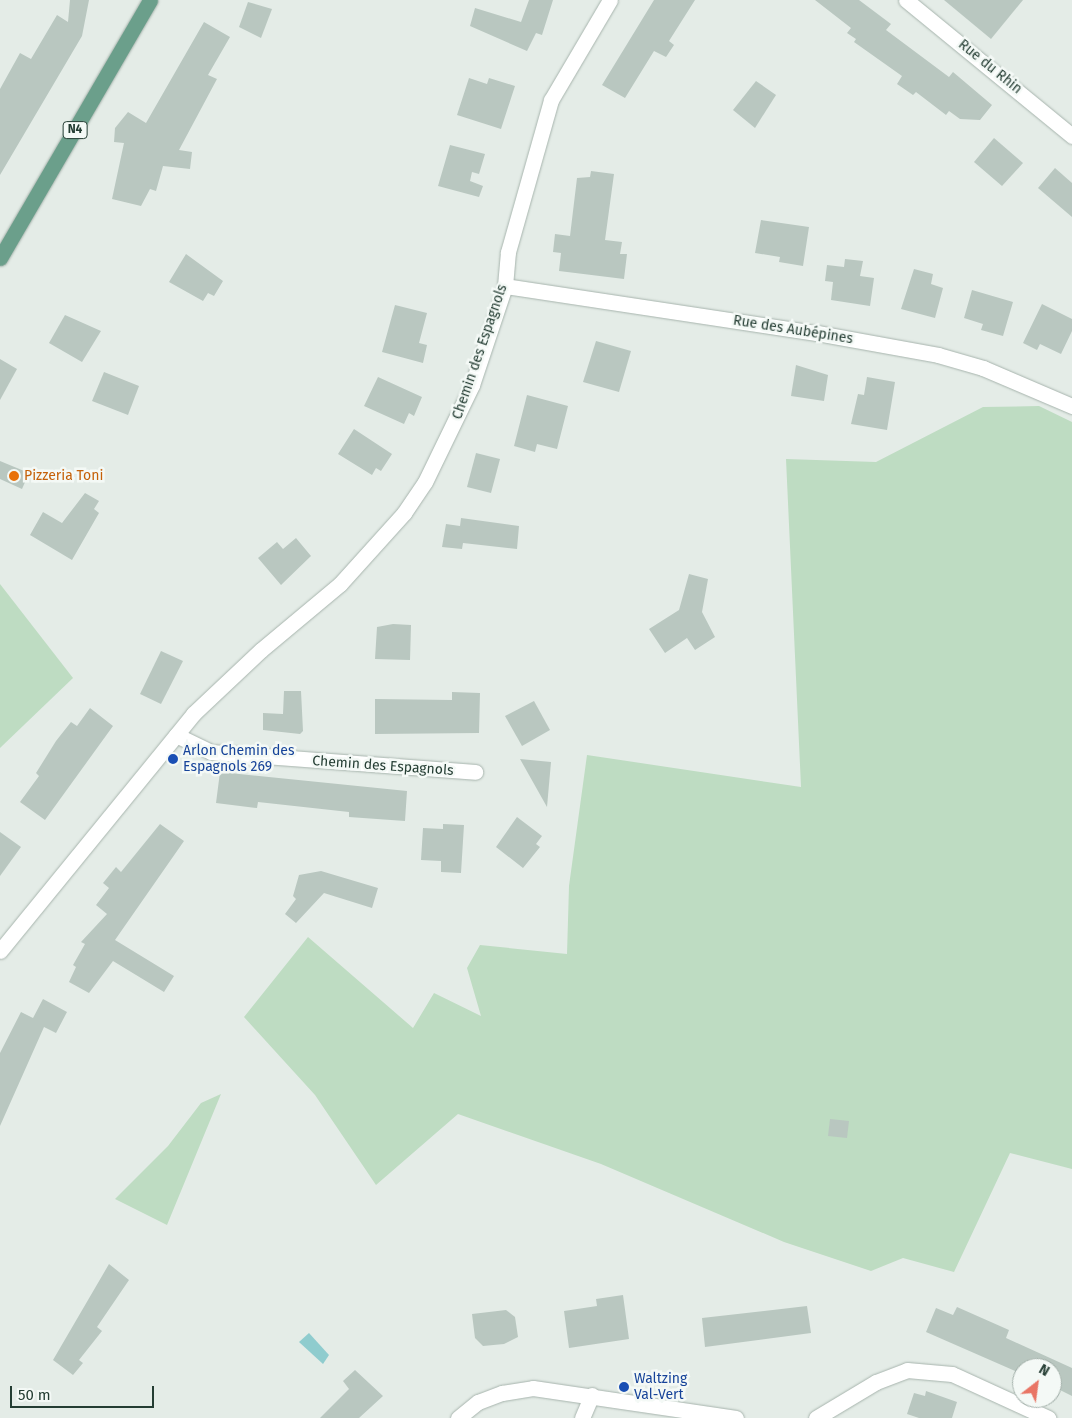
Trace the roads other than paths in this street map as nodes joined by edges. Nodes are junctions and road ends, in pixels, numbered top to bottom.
1 (150, 0) edge
2 (610, 0) edge
3 (906, 0) edge
4 (1072, 136) edge
5 (0, 258) edge
6 (505, 286) junction
7 (1072, 406) edge
8 (176, 735) junction
9 (475, 772) dead end
10 (0, 951) edge
11 (592, 1394) junction
12 (458, 1418) edge
13 (582, 1418) edge
14 (736, 1418) edge
15 (816, 1418) edge
16 (1048, 1418) edge

1 - 5 main road, N4
2 - 6 street, Chemin des Espagnols
3 - 4 street, Rue du Rhin
6 - 7 street, Rue des Aubépines
6 - 8 street, Chemin des Espagnols
8 - 9 street, Chemin des Espagnols
8 - 10 street, Chemin des Espagnols
11 - 12 street
11 - 13 street
11 - 14 street
15 - 16 street

